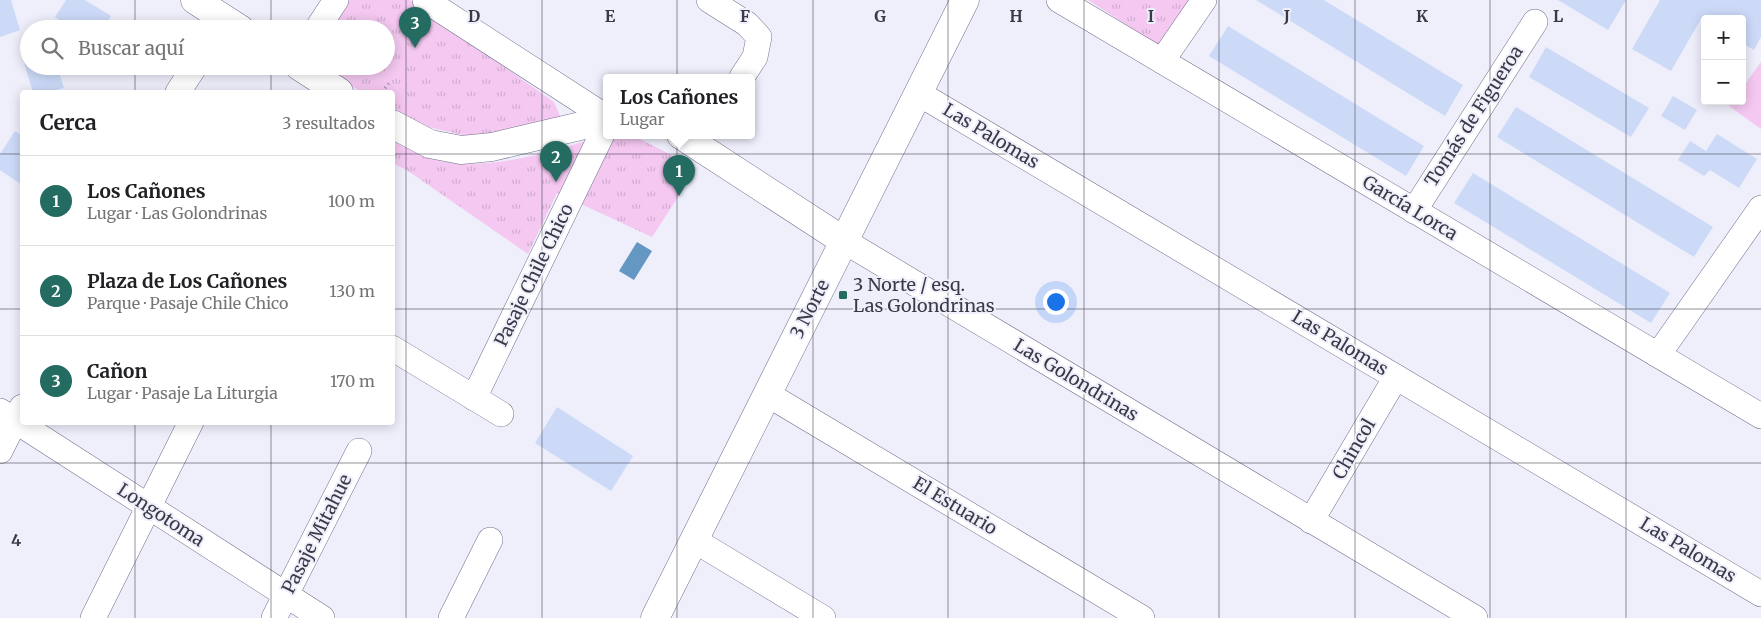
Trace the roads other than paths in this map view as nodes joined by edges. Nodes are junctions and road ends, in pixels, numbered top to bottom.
1 (195, 0) edge
2 (336, 0) edge
3 (425, 0) edge
4 (709, 0) edge
5 (965, 0) edge
6 (1059, 0) edge
7 (1204, 0) edge
8 (221, 20) edge
9 (323, 20) edge
10 (1535, 22) dead end
11 (1162, 61) junction
12 (744, 74) edge
13 (189, 75) edge
14 (313, 75) edge
15 (179, 90) edge
16 (336, 90) edge
17 (918, 93) junction
18 (603, 116) edge
19 (603, 119) edge
20 (395, 126) edge
21 (603, 132) edge
22 (696, 139) edge
23 (1761, 208) edge
24 (1414, 211) junction
25 (844, 241) junction
26 (395, 350) edge
27 (1658, 355) junction
28 (1396, 377) junction
29 (767, 394) junction
30 (474, 398) junction
31 (13, 413) edge
32 (501, 414) dead end
33 (1761, 416) edge
34 (30, 425) edge
35 (190, 425) edge
36 (0, 451) edge
37 (359, 451) dead end
38 (149, 507) junction
39 (1312, 521) junction
40 (490, 540) dead end
41 (694, 540) junction
42 (1761, 594) edge
43 (286, 595) junction
44 (93, 618) edge
45 (274, 618) edge
46 (322, 618) edge
47 (451, 618) edge
48 (655, 618) edge
49 (823, 618) edge
50 (1142, 618) edge
51 (1475, 618) edge

1 - 8 street
2 - 9 street
3 - 18 street
4 - 12 street
5 - 17 street, 3 Norte
6 - 11 street, García Lorca
7 - 11 street
10 - 24 street, Tomás de Figueroa
11 - 24 street, García Lorca
13 - 15 street
14 - 16 street
17 - 25 street, 3 Norte
17 - 28 street, Las Palomas
19 - 20 street
21 - 30 street, Pasaje Chile Chico
22 - 25 street, Las Golondrinas
23 - 27 street
24 - 27 street, García Lorca
25 - 29 street, 3 Norte
25 - 39 street, Las Golondrinas
26 - 30 street
27 - 33 street, García Lorca
28 - 39 street, Chincol
28 - 42 street, Las Palomas
29 - 41 street, 3 Norte
29 - 50 street, El Estuario
30 - 32 street
31 - 36 street
34 - 38 street, Longotoma
35 - 38 street
37 - 43 street, Pasaje Mitahue
38 - 43 street, Longotoma
38 - 44 street
39 - 51 street, Las Golondrinas
40 - 47 street
41 - 48 street, 3 Norte
41 - 49 street
43 - 45 street, Pasaje Mitahue
43 - 46 street, Longotoma

